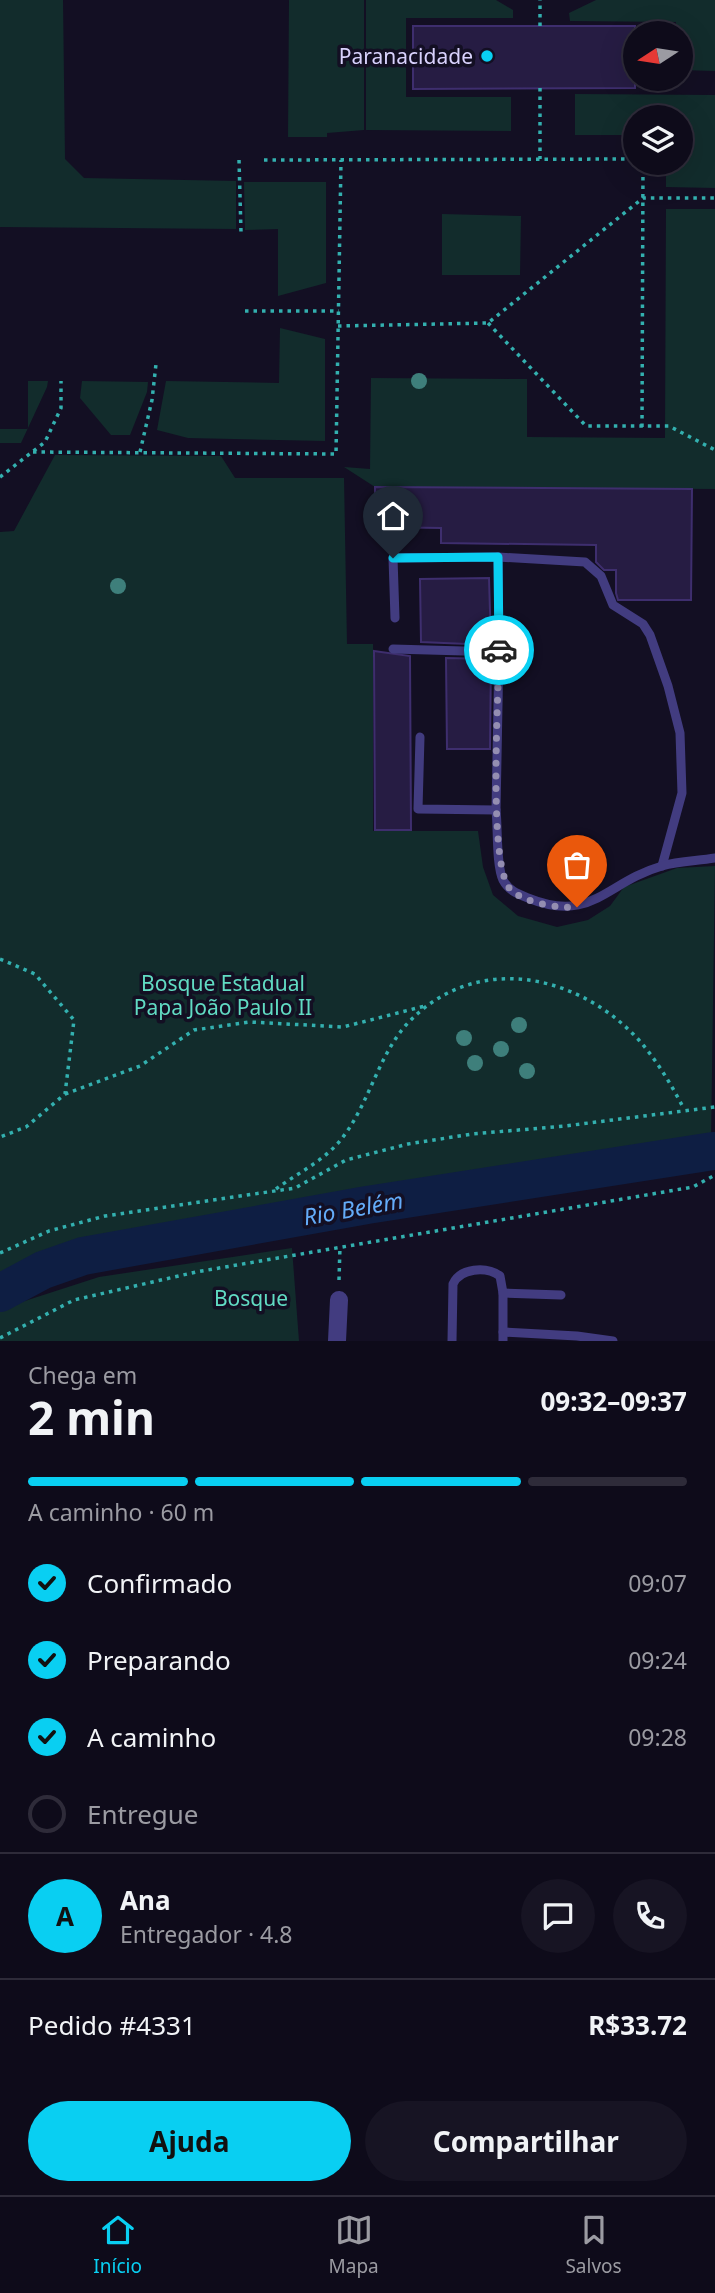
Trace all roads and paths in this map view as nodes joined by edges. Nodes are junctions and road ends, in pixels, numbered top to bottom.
1 (540, 0) edge
2 (540, 26) dead end
3 (540, 88) dead end
4 (540, 159) junction
5 (623, 159) edge
6 (239, 160) dead end
7 (264, 160) dead end
8 (341, 160) junction
9 (643, 175) edge
10 (643, 198) junction
11 (715, 198) edge
12 (241, 232) dead end
13 (245, 311) dead end
14 (338, 311) junction
15 (488, 323) junction
16 (338, 326) junction
17 (156, 364) dead end
18 (61, 381) dead end
19 (642, 427) junction
20 (715, 450) edge
21 (33, 452) junction
22 (140, 452) junction
23 (0, 477) edge
24 (498, 557) junction
25 (395, 618) dead end
26 (393, 649) dead end
27 (499, 652) junction
28 (420, 737) dead end
29 (496, 810) junction
30 (715, 858) edge
31 (662, 866) junction
32 (0, 959) edge
33 (426, 1006) junction
34 (65, 1094) junction
35 (715, 1107) edge
36 (684, 1109) junction
37 (0, 1137) edge
38 (715, 1175) edge
39 (273, 1191) junction
40 (340, 1246) junction
41 (0, 1253) edge
42 (503, 1293) junction
43 (561, 1295) dead end
44 (339, 1300) joint
45 (503, 1337) edge
46 (0, 1338) edge
47 (337, 1341) edge
48 (452, 1341) edge
49 (613, 1341) edge

1 - 2 path
3 - 4 path
4 - 5 path
4 - 8 path
6 - 12 path
7 - 8 path
8 - 14 path
9 - 10 path
10 - 11 path
10 - 15 path
10 - 19 path
13 - 14 path
14 - 16 path
15 - 16 path
15 - 19 path
16 - 22 path
17 - 22 path
18 - 21 path
19 - 20 path
21 - 22 path
21 - 23 path
24 - 25 lane
24 - 27 lane
24 - 31 lane
26 - 27 lane
27 - 29 lane
28 - 29 lane
29 - 31 lane
30 - 31 lane
32 - 34 path
33 - 34 path
33 - 36 path
33 - 39 path
34 - 37 path
35 - 36 path
36 - 39 path
38 - 40 path
39 - 41 path
40 - 44 path
40 - 46 path
42 - 43 lane
42 - 45 lane
42 - 48 lane
44 - 47 street
45 - 49 lane

